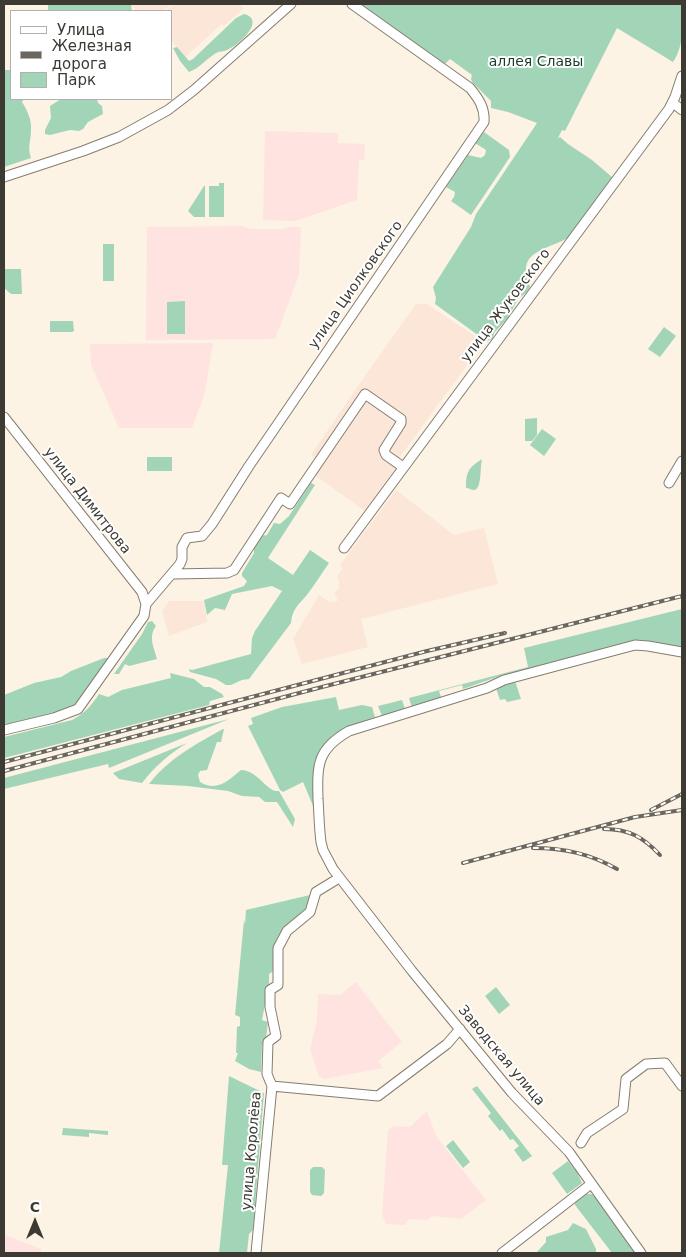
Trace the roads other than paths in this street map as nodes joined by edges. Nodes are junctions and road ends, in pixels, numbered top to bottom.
1 (291, 4) edge
2 (352, 4) edge
3 (682, 76) edge
4 (673, 103) junction
5 (682, 110) edge
6 (4, 177) edge
7 (4, 416) edge
8 (682, 461) edge
9 (403, 467) junction
10 (669, 483) dead end
11 (344, 548) dead end
12 (173, 574) junction
13 (136, 585) junction
14 (160, 588) junction
15 (146, 604) junction
16 (682, 652) edge
17 (4, 730) edge
18 (339, 878) junction
19 (460, 1029) junction
20 (272, 1086) junction
21 (682, 1086) edge
22 (580, 1143) dead end
23 (591, 1184) junction
24 (256, 1253) edge
25 (502, 1253) edge
26 (641, 1253) edge

1 - 6 street
2 - 12 street, улица Циолковского
3 - 4 street, улица Жуковского
4 - 5 street
4 - 9 street, улица Жуковского
7 - 13 street, улица Димитрова
8 - 10 street
9 - 11 street, улица Жуковского
9 - 12 street
12 - 14 street, улица Циолковского
13 - 14 street
13 - 15 street, улица Димитрова
14 - 15 street, улица Циолковского
15 - 17 street, улица Циолковского
16 - 18 street, Заводская улица
18 - 19 street, Заводская улица
18 - 20 street, улица Королёва
19 - 20 street
19 - 23 street, Заводская улица
20 - 24 street, улица Королёва
21 - 22 street
23 - 25 street
23 - 26 street, Заводская улица

